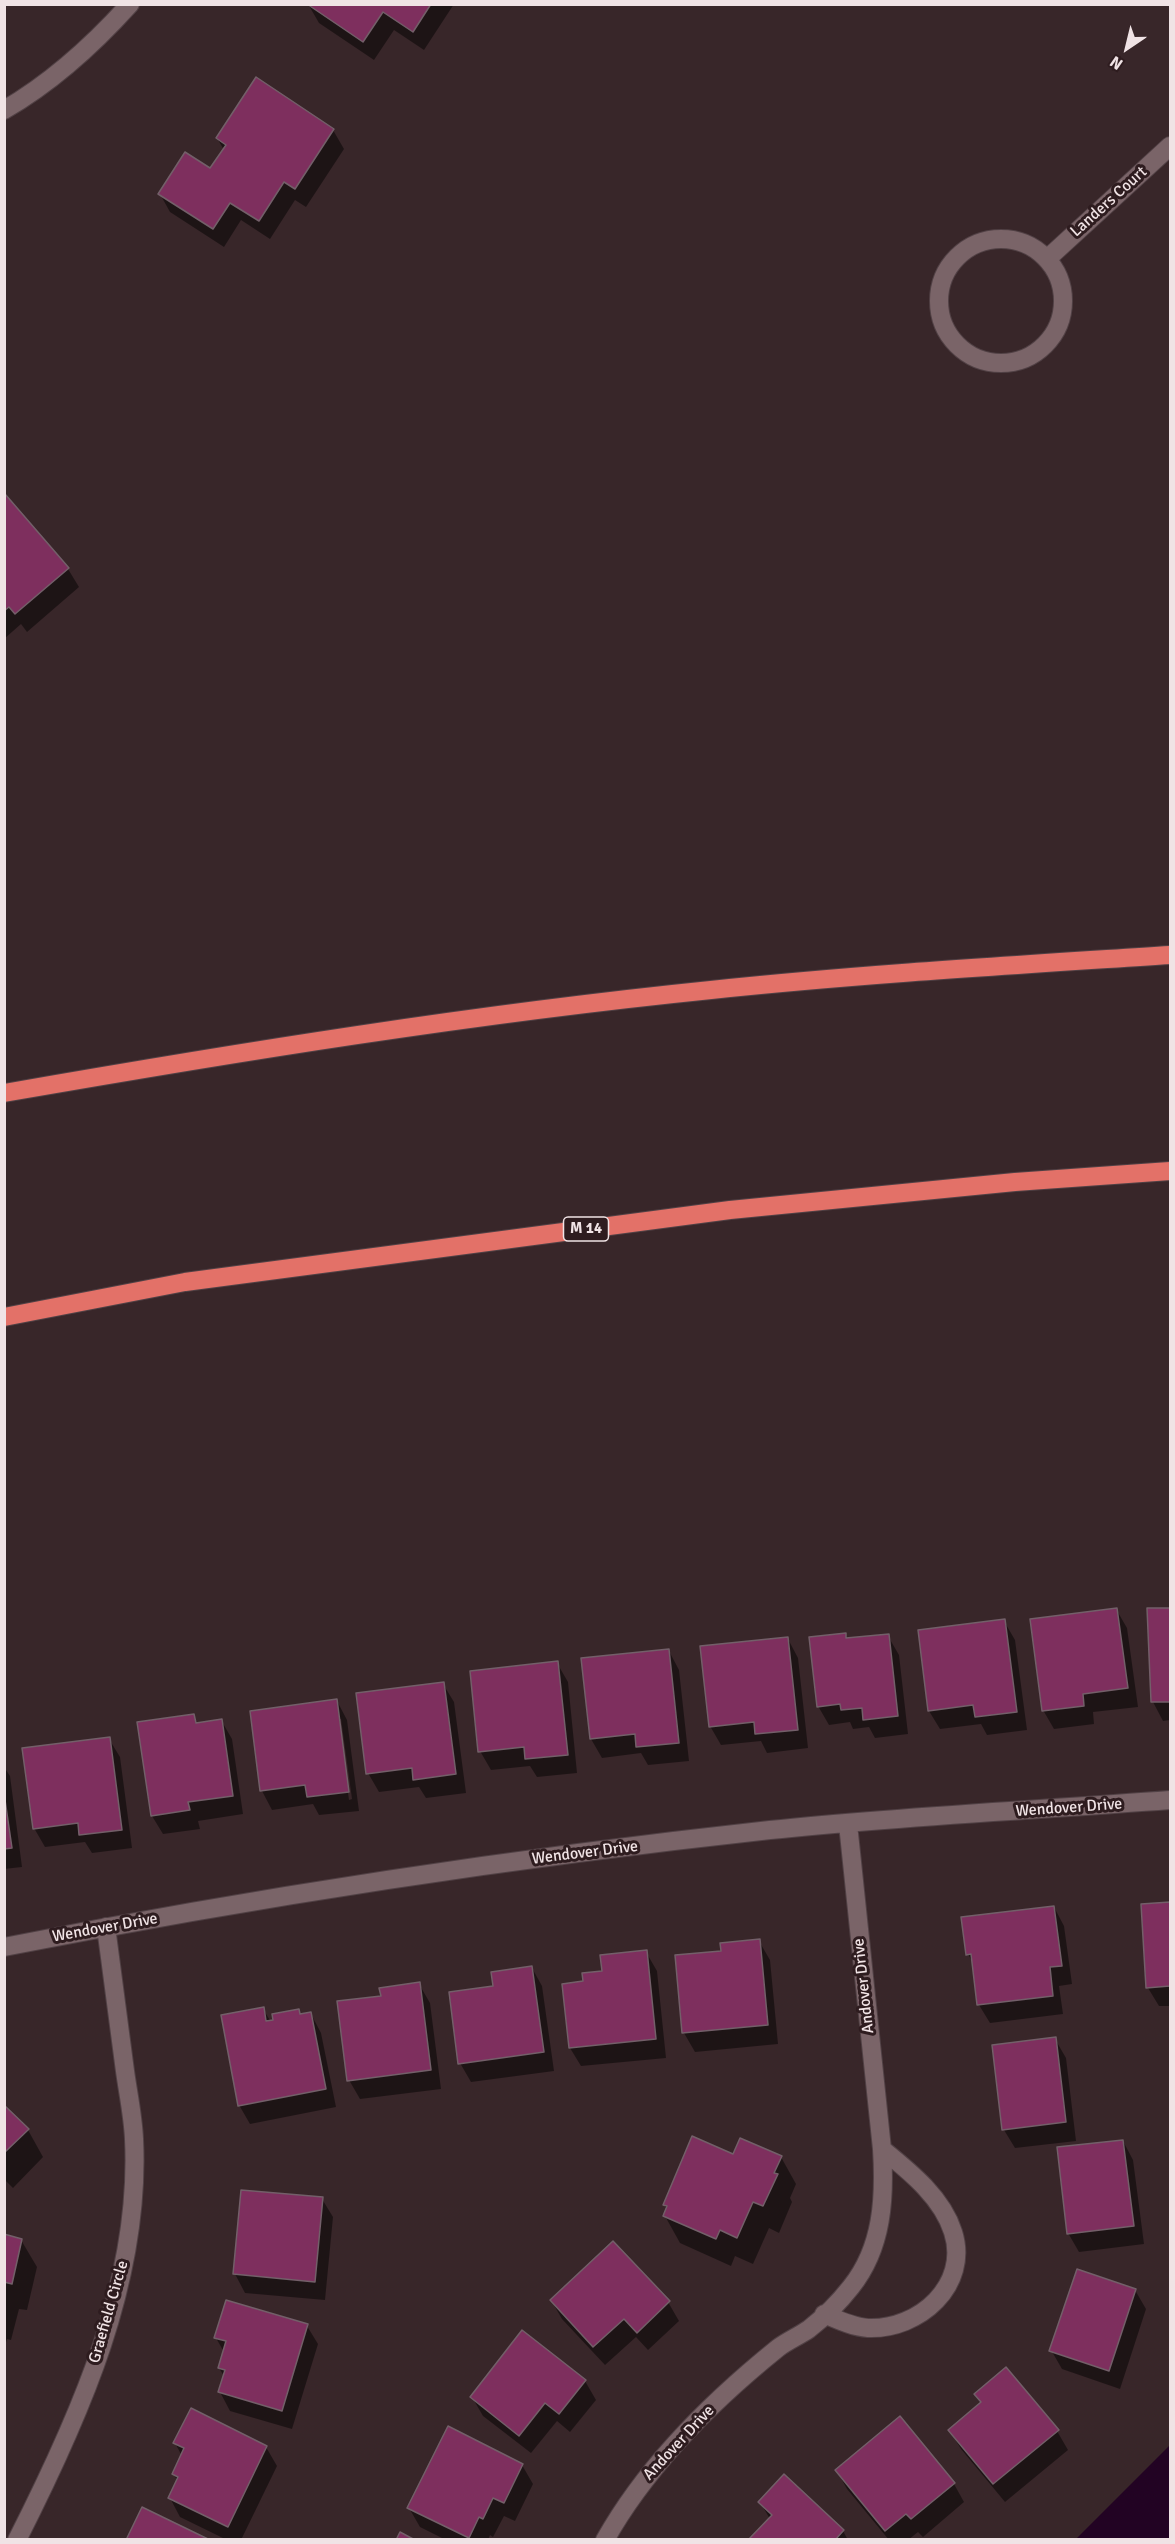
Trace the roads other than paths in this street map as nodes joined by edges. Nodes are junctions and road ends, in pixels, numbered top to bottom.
1 (130, 4) edge
2 (4, 111) edge
3 (1170, 146) edge
4 (1047, 259) junction
5 (1170, 954) edge
6 (4, 1093) edge
7 (1170, 1172) edge
8 (4, 1317) edge
9 (1170, 1800) edge
10 (848, 1824) junction
11 (106, 1927) junction
12 (4, 1947) edge
13 (882, 2149) junction
14 (824, 2314) junction
15 (17, 2540) edge
16 (605, 2540) edge

1 - 2 street
3 - 4 street, Landers Court
4 - 4 street
5 - 6 highway
7 - 8 highway, M 14
9 - 10 street, Wendover Drive
10 - 11 street, Wendover Drive
10 - 13 street, Andover Drive
11 - 12 street, Wendover Drive
11 - 15 street, Graefield Circle
13 - 14 street, Andover Drive
13 - 14 street
14 - 16 street, Andover Drive

